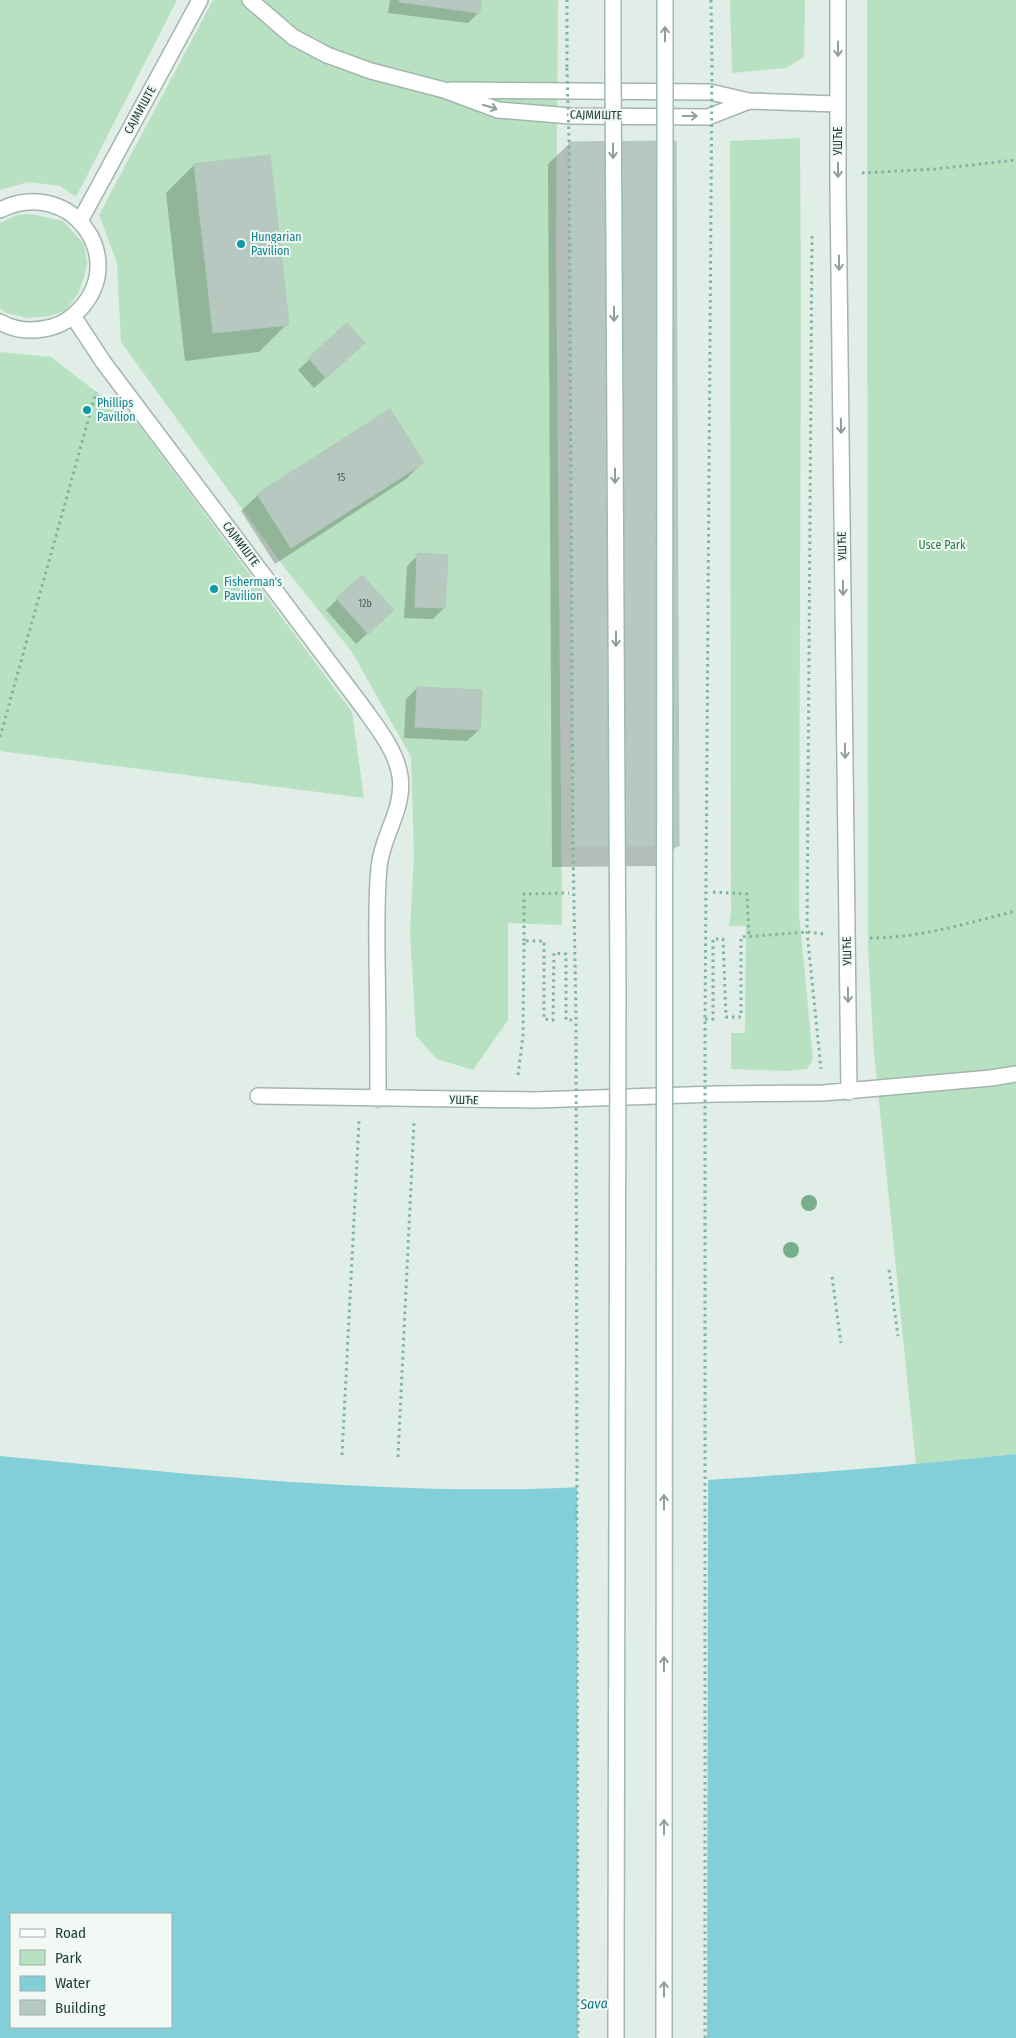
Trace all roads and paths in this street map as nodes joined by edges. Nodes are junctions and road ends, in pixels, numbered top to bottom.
1 (200, 0) edge
2 (250, 0) edge
3 (567, 0) edge
4 (613, 0) edge
5 (665, 0) edge
6 (711, 0) edge
7 (838, 0) edge
8 (444, 90) junction
9 (749, 101) junction
10 (838, 104) junction
11 (1016, 160) edge
12 (838, 175) junction
13 (0, 210) edge
14 (80, 221) junction
15 (812, 235) dead end
16 (74, 316) junction
17 (0, 322) edge
18 (104, 363) junction
19 (0, 737) edge
20 (569, 892) dead end
21 (713, 892) dead end
22 (1016, 911) edge
23 (807, 932) junction
24 (749, 937) junction
25 (847, 938) junction
26 (524, 941) junction
27 (705, 1019) junction
28 (576, 1020) junction
29 (1016, 1074) edge
30 (822, 1078) dead end
31 (850, 1092) junction
32 (258, 1096) dead end
33 (360, 1098) junction
34 (378, 1099) junction
35 (415, 1099) junction
36 (514, 1100) junction
37 (889, 1270) dead end
38 (832, 1277) dead end
39 (898, 1336) dead end
40 (840, 1343) dead end
41 (342, 1455) dead end
42 (398, 1457) dead end
43 (578, 2038) edge
44 (616, 2038) edge
45 (664, 2038) edge
46 (705, 2038) edge

1 - 14 street, САЈМИШТЕ
2 - 8 street, САЈМИШТЕ
3 - 28 path, bridge
4 -> 44 street, bridge
45 -> 5 street, bridge
6 - 27 path, bridge
7 -> 10 street, УШЋЕ
8 - 9 street, САЈМИШТЕ
8 -> 9 street, САЈМИШТЕ
9 - 10 street, САЈМИШТЕ
10 -> 12 street, УШЋЕ
11 - 12 path
12 -> 25 street, УШЋЕ
13 - 14 street
14 - 16 street
15 - 23 path
16 - 17 street
16 - 18 street, САЈМИШТЕ
18 - 19 path
18 - 34 street, САЈМИШТЕ
20 - 26 path
21 - 24 path
22 - 25 path
23 - 24 path
23 - 25 path
23 - 30 path
24 - 27 path
25 -> 31 street, УШЋЕ
26 - 28 path
26 - 36 path
27 - 46 path, bridge
28 - 43 path, bridge
29 - 31 street, УШЋЕ
31 - 36 street, УШЋЕ
32 - 33 street, УШЋЕ
33 - 34 street, УШЋЕ
33 - 41 path
34 - 35 street, УШЋЕ
35 - 36 street, УШЋЕ
35 - 42 path
37 - 39 path
38 - 40 path

